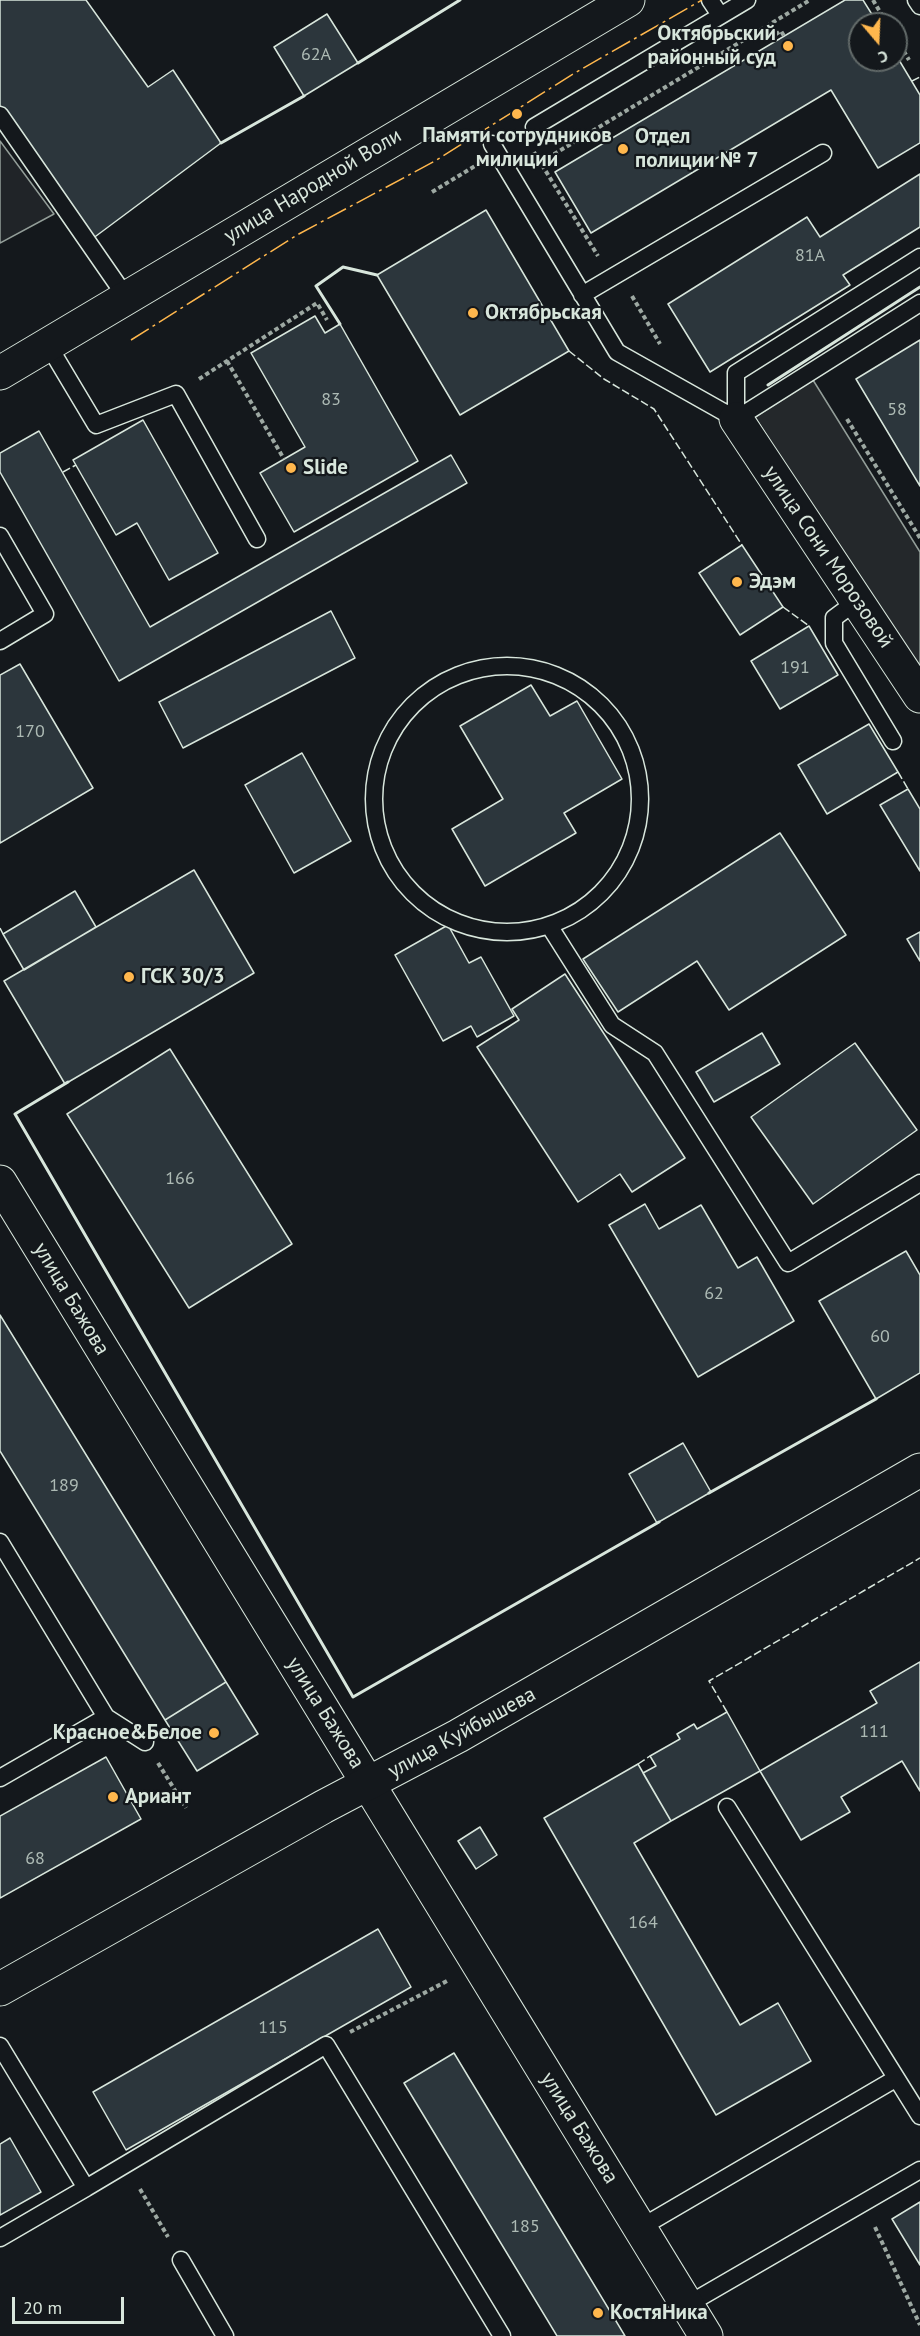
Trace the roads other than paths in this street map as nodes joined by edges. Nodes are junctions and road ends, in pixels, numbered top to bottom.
1 (628, 0) edge
2 (710, 0) edge
3 (747, 0) edge
4 (916, 0) edge
5 (920, 6) edge
6 (720, 15) junction
7 (0, 115) edge
8 (534, 127) dead end
9 (492, 144) dead end
10 (823, 153) dead end
11 (920, 257) edge
12 (582, 295) junction
13 (126, 297) junction
14 (920, 303) edge
15 (47, 343) junction
16 (0, 373) edge
17 (736, 419) junction
18 (0, 536) edge
19 (256, 539) dead end
20 (857, 601) junction
21 (0, 641) edge
22 (916, 682) edge
23 (893, 741) dead end
24 (550, 927) junction
25 (0, 1182) edge
26 (920, 1183) edge
27 (920, 1470) edge
28 (0, 1542) edge
29 (106, 1717) junction
30 (145, 1742) road end
31 (0, 1778) edge
32 (369, 1785) junction
33 (727, 1807) dead end
34 (0, 1989) edge
35 (0, 2046) edge
36 (895, 2079) junction
37 (920, 2116) edge
38 (920, 2170) edge
39 (86, 2188) junction
40 (640, 2228) junction
41 (0, 2238) edge
42 (181, 2260) road end
43 (687, 2305) junction
44 (225, 2336) edge
45 (502, 2336) edge
46 (706, 2336) edge

1 - 13 street, улица Народной Воли
2 - 6 lane
3 - 6 lane
4 - 5 lane
6 - 8 lane
7 - 13 lane
9 - 12 lane
10 - 12 lane
11 - 17 lane
12 - 17 lane
13 - 15 street, улица Народной Воли
14 - 17 lane
15 - 16 street, улица Народной Воли
15 - 19 lane
17 - 20 street, улица Сони Морозовой
18 - 21 lane
20 - 22 street, улица Сони Морозовой
20 - 23 lane
24 - 24 lane
24 - 26 lane
25 - 32 street, улица Бажова
27 - 32 street, улица Куйбышева
28 - 29 lane
29 - 30 lane
29 - 31 lane
32 - 34 street, улица Куйбышева
32 - 40 street, улица Бажова
33 - 36 lane
35 - 39 lane
36 - 37 lane
36 - 40 lane
38 - 43 lane
39 - 41 lane
39 - 45 lane
40 - 43 street, улица Бажова
42 - 44 lane
43 - 46 street, улица Бажова

